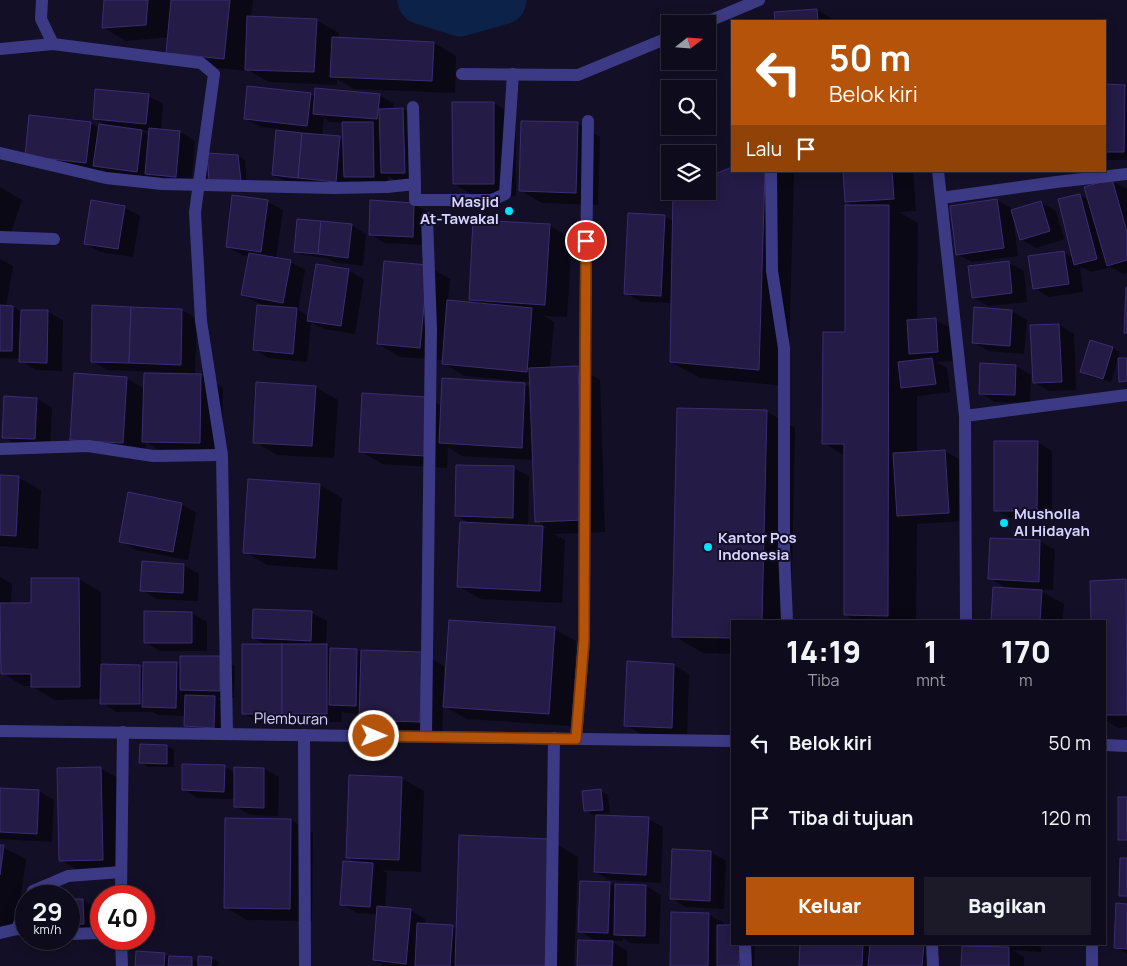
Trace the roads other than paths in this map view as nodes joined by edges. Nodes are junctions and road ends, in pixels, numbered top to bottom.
1 (42, 0) edge
2 (759, 0) edge
3 (716, 18) edge
4 (661, 41) edge
5 (53, 44) junction
6 (0, 49) edge
7 (462, 74) dead end
8 (513, 74) junction
9 (413, 107) dead end
10 (588, 121) dead end
11 (0, 153) edge
12 (771, 172) edge
13 (938, 172) edge
14 (1127, 174) edge
15 (415, 184) junction
16 (197, 185) junction
17 (941, 198) junction
18 (427, 218) dead end
19 (0, 237) edge
20 (54, 239) dead end
21 (1127, 396) edge
22 (965, 416) junction
23 (0, 448) edge
24 (222, 455) junction
25 (787, 620) edge
26 (966, 620) edge
27 (0, 731) edge
28 (123, 732) junction
29 (227, 734) junction
30 (304, 735) junction
31 (426, 736) junction
32 (554, 738) junction
33 (576, 739) junction
34 (731, 741) edge
35 (1106, 746) edge
36 (1127, 746) edge
37 (122, 872) junction
38 (47, 885) edge
39 (121, 885) edge
40 (15, 931) edge
41 (0, 933) edge
42 (745, 945) edge
43 (932, 945) edge
44 (1092, 945) edge
45 (122, 950) edge
46 (122, 966) edge
47 (306, 966) edge
48 (551, 966) edge
49 (746, 966) edge
50 (933, 966) edge
51 (1092, 966) edge

1 - 5 street
2 - 3 street
4 - 8 street
5 - 6 street
5 - 16 street
7 - 8 street
8 - 15 street
9 - 15 street
10 - 33 street
11 - 16 street
12 - 25 street
13 - 17 street
14 - 17 street
15 - 16 street
16 - 24 street
17 - 22 street
18 - 31 street
19 - 20 street
21 - 22 street
22 - 26 street
23 - 24 street
24 - 29 street
27 - 28 street, Plemburan
28 - 29 street, Plemburan
28 - 37 street
29 - 30 street, Plemburan
30 - 31 street, Plemburan
30 - 47 street
31 - 32 street, Plemburan
32 - 33 street, Plemburan
32 - 48 street
33 - 34 street, Plemburan
35 - 36 street
37 - 38 street
37 - 39 street
40 - 41 street
42 - 49 street
43 - 50 street
44 - 51 street
45 - 46 street

